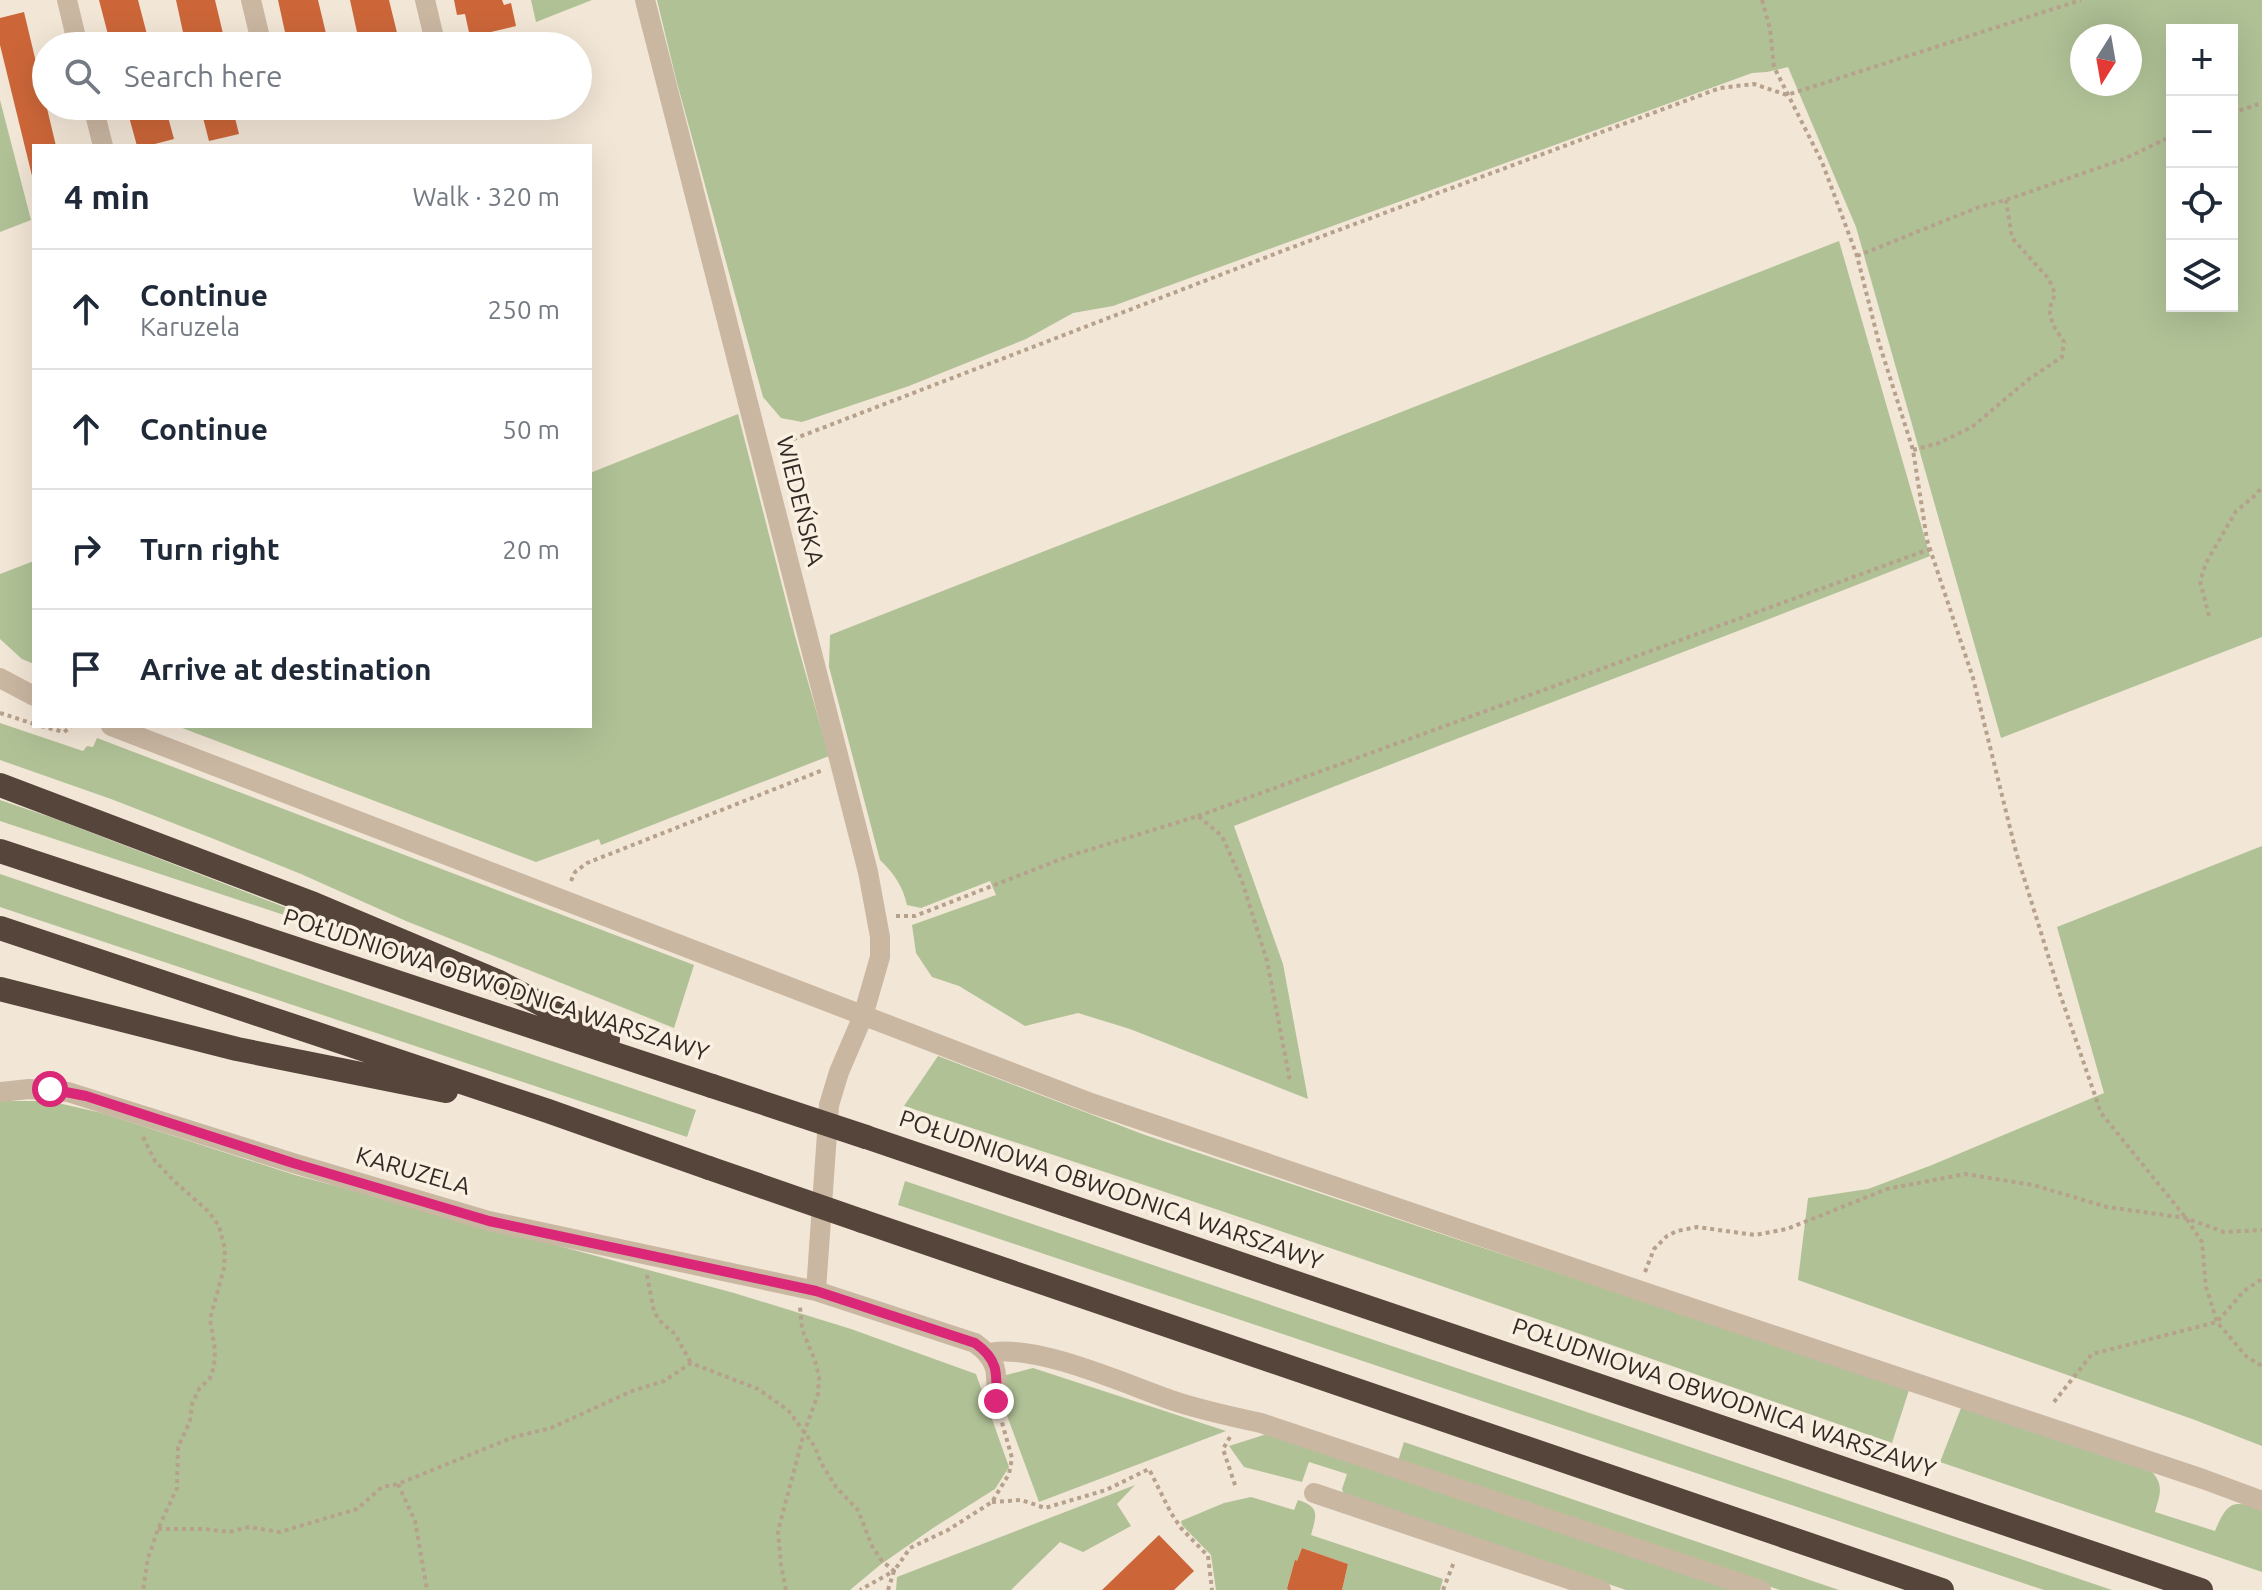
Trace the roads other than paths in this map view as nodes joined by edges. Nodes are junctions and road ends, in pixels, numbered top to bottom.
1 (67, 0) edge
2 (251, 0) edge
3 (425, 0) edge
4 (645, 0) edge
5 (75, 32) edge
6 (259, 32) edge
7 (433, 32) edge
8 (96, 120) edge
9 (102, 144) edge
10 (0, 678) edge
11 (32, 695) edge
12 (116, 728) edge
13 (0, 785) edge
14 (0, 851) edge
15 (0, 928) edge
16 (0, 989) edge
17 (863, 1016) junction
18 (674, 1073) junction
19 (0, 1092) edge
20 (548, 1111) junction
21 (809, 1290) junction
22 (989, 1353) junction
23 (996, 1401) road end
24 (1314, 1493) dead end
25 (2262, 1501) edge
26 (1601, 1590) edge
27 (1761, 1590) edge
28 (1942, 1590) edge
29 (2201, 1590) edge

1 - 5 street
2 - 6 street
3 - 7 street
4 - 17 street, WIEDEŃSKA
8 - 9 street
10 - 11 street
12 - 17 street
13 - 18 highway
14 - 18 highway, POŁUDNIOWA OBWODNICA WARSZAWY
15 - 20 highway
16 - 20 highway
17 - 21 street, WIEDEŃSKA
17 - 25 street
18 - 29 highway, POŁUDNIOWA OBWODNICA WARSZAWY, bridge
19 - 21 street, KARUZELA
20 - 28 highway, bridge
21 - 22 street, KARUZELA
22 - 23 street
22 - 27 street
24 - 26 street

